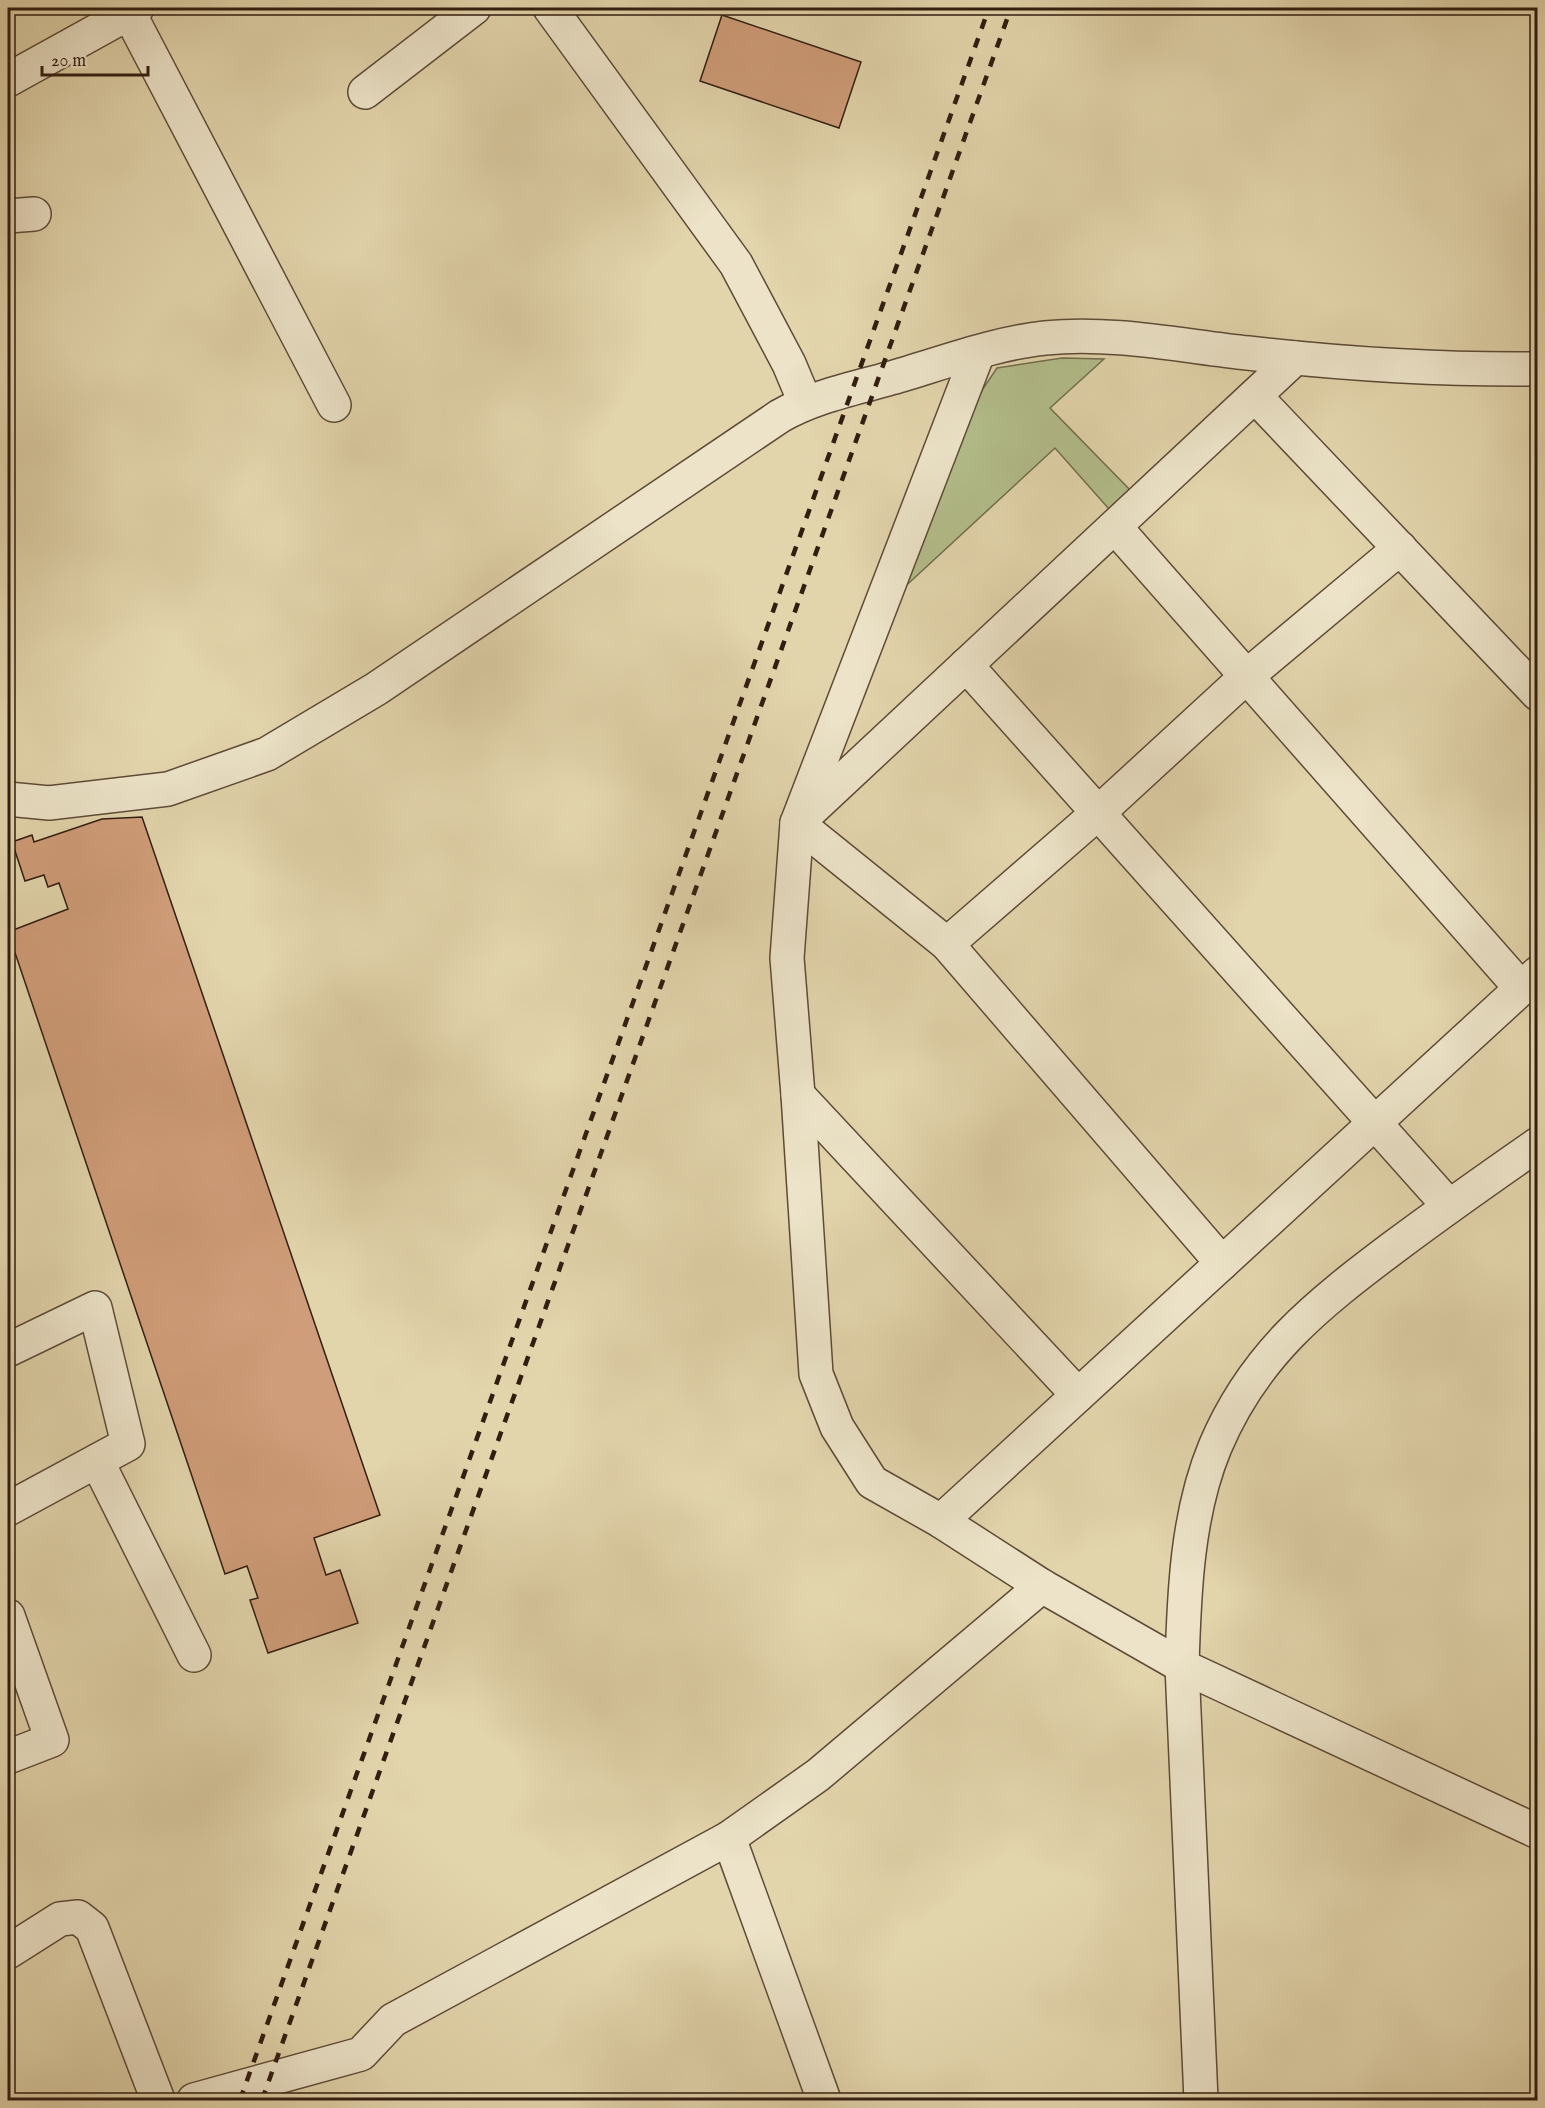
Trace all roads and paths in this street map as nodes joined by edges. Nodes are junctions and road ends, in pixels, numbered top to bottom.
1 (474, 8) edge
2 (133, 10) edge
3 (557, 11) edge
4 (8, 80) edge
5 (365, 92) dead end
6 (978, 353) junction
7 (1295, 358) junction
8 (1538, 369) edge
9 (1255, 396) junction
10 (806, 402) junction
11 (333, 405) dead end
12 (1115, 527) junction
13 (1400, 548) junction
14 (966, 665) junction
15 (1247, 676) junction
16 (1538, 694) edge
17 (8, 800) edge
18 (1098, 813) junction
19 (796, 824) junction
20 (947, 944) junction
21 (1529, 980) edge
22 (798, 1095) junction
23 (1375, 1122) junction
24 (1538, 1144) edge
25 (1449, 1206) junction
26 (1221, 1263) junction
27 (8, 1350) edge
28 (1078, 1395) junction
29 (97, 1461) junction
30 (8, 1509) edge
31 (941, 1521) junction
32 (1042, 1586) junction
33 (8, 1616) edge
34 (194, 1655) dead end
35 (1182, 1665) junction
36 (8, 1757) edge
37 (1538, 1832) edge
38 (729, 1838) junction
39 (8, 1952) edge
40 (158, 2100) edge
41 (194, 2100) edge
42 (824, 2100) edge
43 (1201, 2100) edge

1 - 5 street
2 - 4 street
2 - 11 street
3 - 10 street
6 - 7 street
6 - 10 street
6 - 19 street
7 - 8 street
7 - 9 street
9 - 12 street
9 - 13 street
10 - 17 street
12 - 14 street
12 - 15 street
13 - 15 street
13 - 16 street
14 - 18 street
14 - 19 street
15 - 18 street
15 - 21 street
18 - 20 street
18 - 23 street
19 - 20 street
19 - 22 street
20 - 26 street
21 - 23 street
22 - 28 street
22 - 31 street
23 - 25 street
23 - 26 street
24 - 25 street
25 - 35 street
26 - 28 street
27 - 29 street
28 - 31 street
29 - 30 street
29 - 34 street
31 - 32 street
32 - 35 street
32 - 38 street
33 - 36 street
35 - 37 street
35 - 43 street
38 - 41 street
38 - 42 street
39 - 40 street

